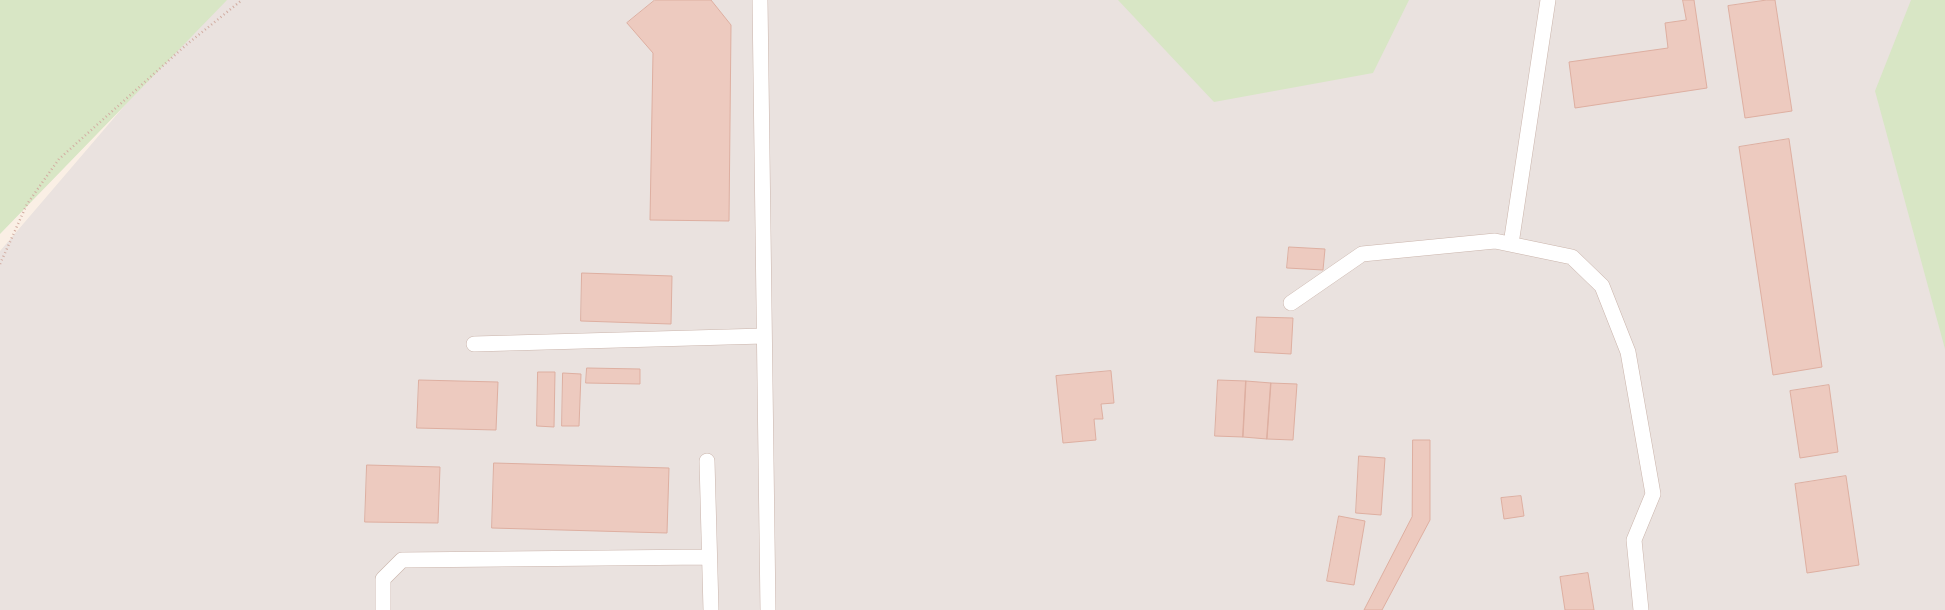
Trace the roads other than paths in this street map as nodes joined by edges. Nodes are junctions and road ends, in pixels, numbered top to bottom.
1 (760, 0) edge
2 (1548, 0) edge
3 (1511, 244) junction
4 (1291, 303) dead end
5 (764, 336) junction
6 (474, 344) dead end
7 (707, 461) dead end
8 (708, 558) junction
9 (383, 610) edge
10 (711, 610) edge
11 (768, 610) edge
12 (1641, 610) edge

1 - 5 lane
2 - 3 lane
3 - 4 lane
3 - 12 lane
5 - 6 lane
5 - 11 lane
7 - 8 lane
8 - 9 lane
8 - 10 lane

